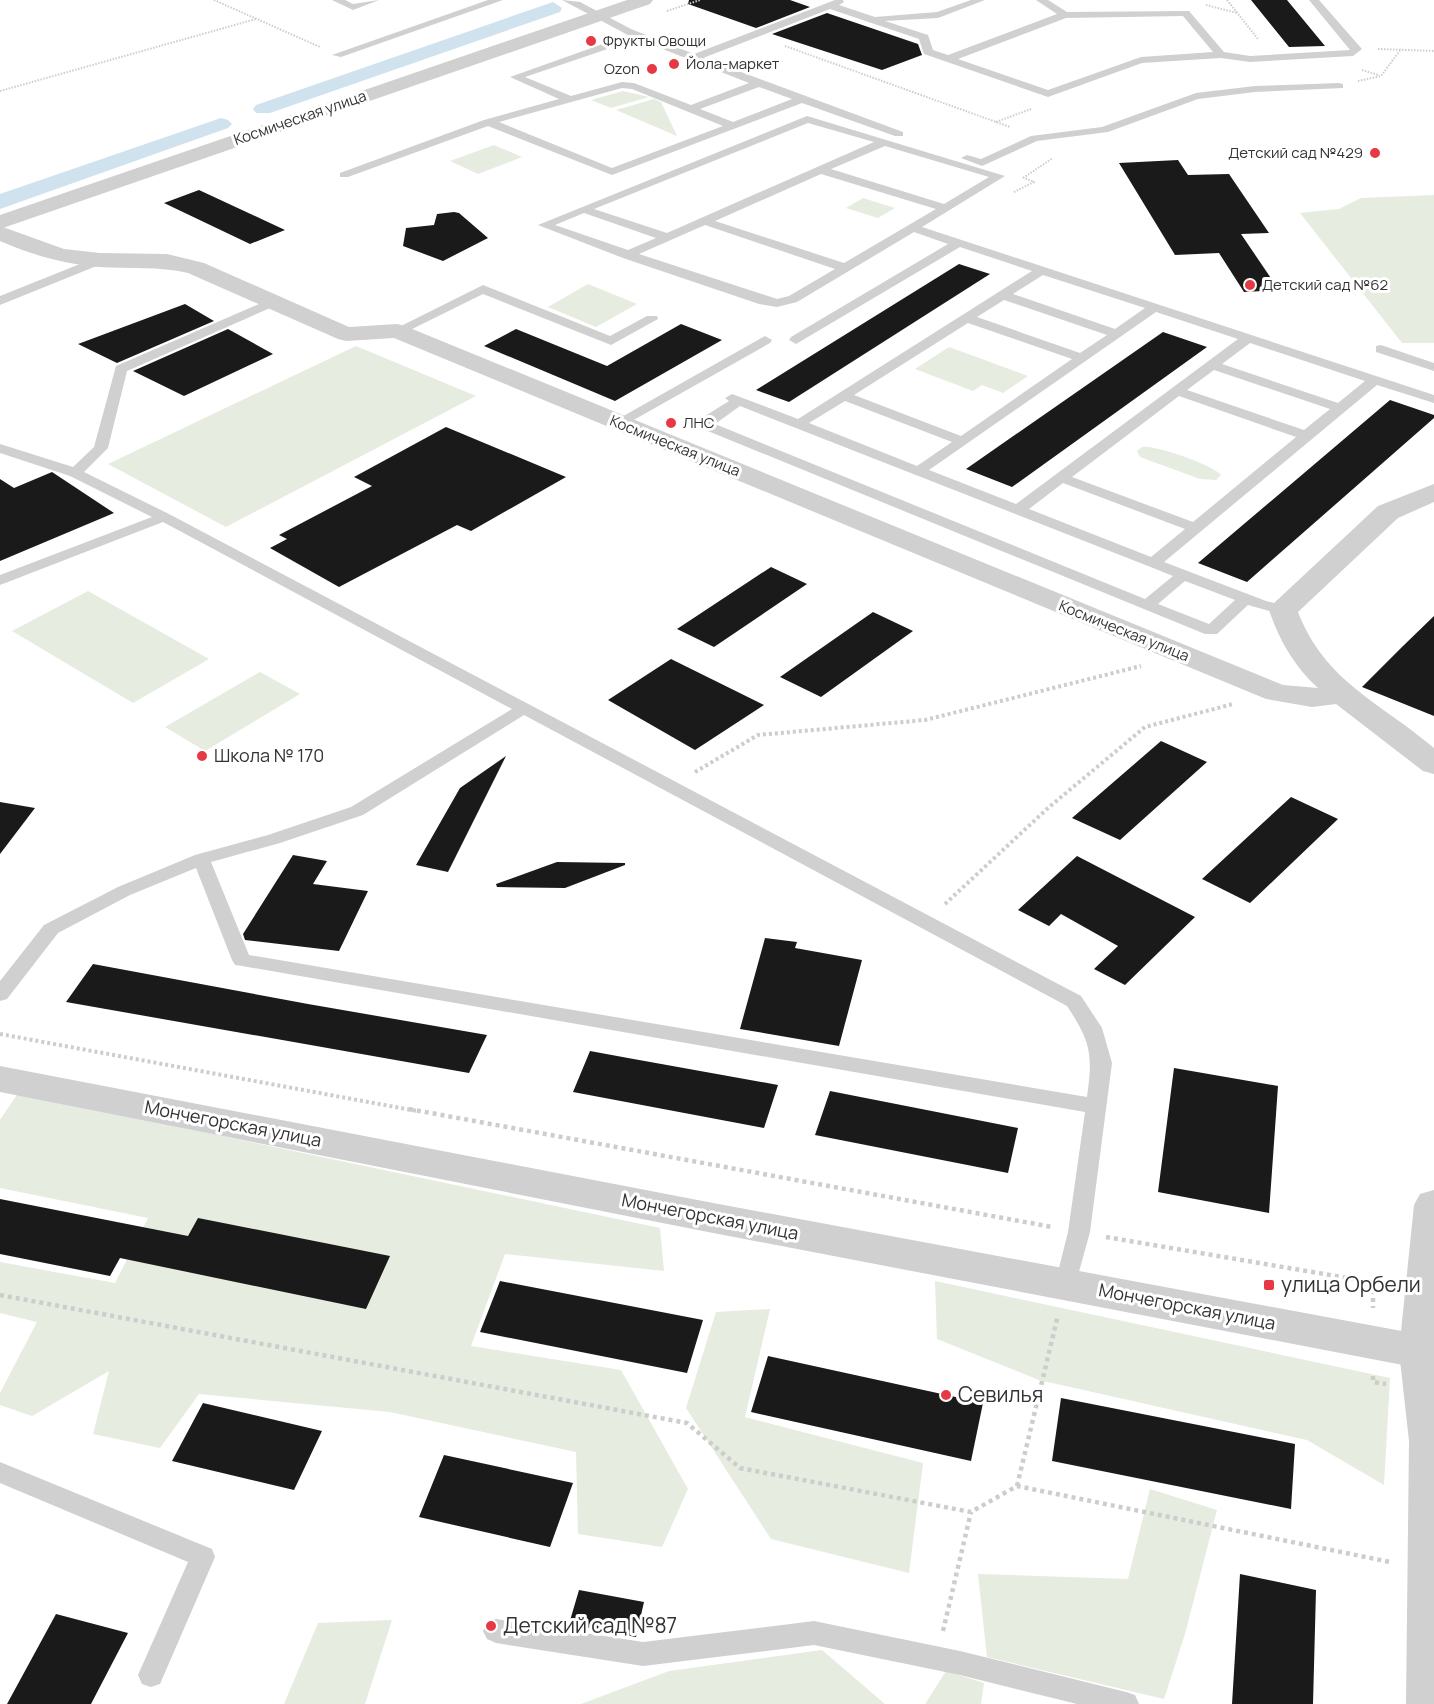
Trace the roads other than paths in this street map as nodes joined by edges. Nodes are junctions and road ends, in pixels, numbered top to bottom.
1 (337, 0) edge
2 (374, 0) edge
3 (498, 0) edge
4 (567, 0) edge
5 (644, 0) edge
6 (844, 0) edge
7 (980, 0) edge
8 (1041, 0) edge
9 (1314, 0) edge
10 (829, 5) junction
11 (600, 15) junction
12 (1065, 15) junction
13 (869, 18) junction
14 (638, 35) junction
15 (337, 55) road end
16 (1221, 55) junction
17 (695, 57) junction
18 (948, 59) junction
19 (759, 83) junction
20 (1339, 86) dead end
21 (569, 99) junction
22 (801, 100) junction
23 (690, 109) junction
24 (488, 122) junction
25 (733, 126) junction
26 (885, 142) junction
27 (821, 170) junction
28 (344, 175) dead end
29 (945, 208) junction
30 (583, 209) junction
31 (705, 221) junction
32 (0, 222) edge
33 (913, 228) junction
34 (0, 233) edge
35 (666, 237) junction
36 (958, 243) junction
37 (627, 255) junction
38 (100, 260) junction
39 (846, 268) junction
40 (1042, 270) junction
41 (1003, 295) junction
42 (0, 301) edge
43 (273, 302) junction
44 (1155, 307) junction
45 (967, 318) junction
46 (652, 320) dead end
47 (397, 331) junction
48 (1117, 334) junction
49 (1248, 338) junction
50 (765, 340) dead end
51 (796, 340) dead end
52 (1381, 349) dead end
53 (1082, 358) junction
54 (1212, 365) junction
55 (1434, 367) edge
56 (1375, 380) junction
57 (1178, 391) junction
58 (844, 396) junction
59 (1434, 399) edge
60 (1340, 408) junction
61 (618, 423) junction
62 (800, 424) junction
63 (1307, 436) junction
64 (962, 441) junction
65 (0, 448) edge
66 (919, 471) junction
67 (75, 473) junction
68 (1062, 478) junction
69 (1434, 492) edge
70 (1018, 510) junction
71 (164, 517) junction
72 (1195, 528) junction
73 (1153, 563) junction
74 (1183, 575) junction
75 (0, 580) edge
76 (1246, 599) junction
77 (1147, 605) junction
78 (1283, 610) junction
79 (1342, 694) junction
80 (523, 709) junction
81 (1430, 754) edge
82 (201, 860) junction
83 (0, 994) edge
84 (0, 1079) edge
85 (1095, 1106) junction
86 (1434, 1205) edge
87 (1066, 1284) junction
88 (1427, 1352) edge
89 (0, 1472) edge
90 (496, 1631) dead end
91 (151, 1675) dead end
92 (1126, 1704) edge
93 (1430, 1704) edge

1 - 2 lane
3 - 15 lane
4 - 11 lane
5 - 11 street
6 - 10 lane
7 - 13 lane
8 - 12 lane
9 - 16 lane
10 - 13 lane
10 - 17 lane
11 - 14 lane
11 - 32 street, Космическая улица
12 - 16 lane
12 - 18 lane
13 - 18 lane
14 - 17 lane
14 - 21 lane
16 - 18 lane
17 - 19 lane
19 - 22 lane
19 - 23 lane
20 - 22 lane
21 - 23 lane
21 - 24 lane
22 - 25 lane
23 - 25 lane
24 - 25 lane
24 - 28 lane
26 - 27 lane
26 - 29 lane
26 - 30 lane
27 - 29 lane
27 - 31 lane
29 - 33 lane
30 - 35 lane
30 - 37 lane
31 - 35 lane
31 - 39 lane
33 - 36 lane
33 - 39 lane
34 - 38 street, Космическая улица
35 - 37 lane
36 - 40 lane
36 - 51 lane
37 - 39 lane
38 - 42 lane
38 - 43 street, Космическая улица
40 - 41 lane
40 - 44 lane
41 - 45 lane
41 - 48 lane
43 - 47 street, Космическая улица
43 - 67 lane
44 - 48 lane
44 - 49 lane
45 - 53 lane
45 - 58 lane
46 - 47 lane
47 - 61 street, Космическая улица
48 - 53 lane
49 - 54 lane
49 - 56 lane
50 - 61 lane
52 - 55 lane
53 - 64 lane
54 - 57 lane
54 - 60 lane
56 - 59 lane
56 - 60 lane
57 - 63 lane
57 - 68 lane
58 - 62 lane
58 - 64 lane
60 - 63 lane
61 - 79 street, Космическая улица
62 - 66 lane
62 - 77 lane
63 - 72 lane
64 - 66 lane
65 - 67 lane
66 - 70 lane
67 - 71 lane
68 - 70 lane
68 - 72 lane
69 - 78 street
70 - 73 lane
71 - 75 lane
71 - 80 lane
72 - 73 lane
73 - 74 lane
74 - 76 lane
74 - 77 lane
76 - 77 lane
76 - 78 lane
78 - 79 street
79 - 81 street
80 - 82 lane
80 - 85 lane
82 - 83 lane
82 - 85 lane
84 - 87 street, Мончегорская улица
85 - 87 lane
86 - 88 street
87 - 88 street, Мончегорская улица
88 - 93 street
89 - 91 lane
90 - 92 lane

